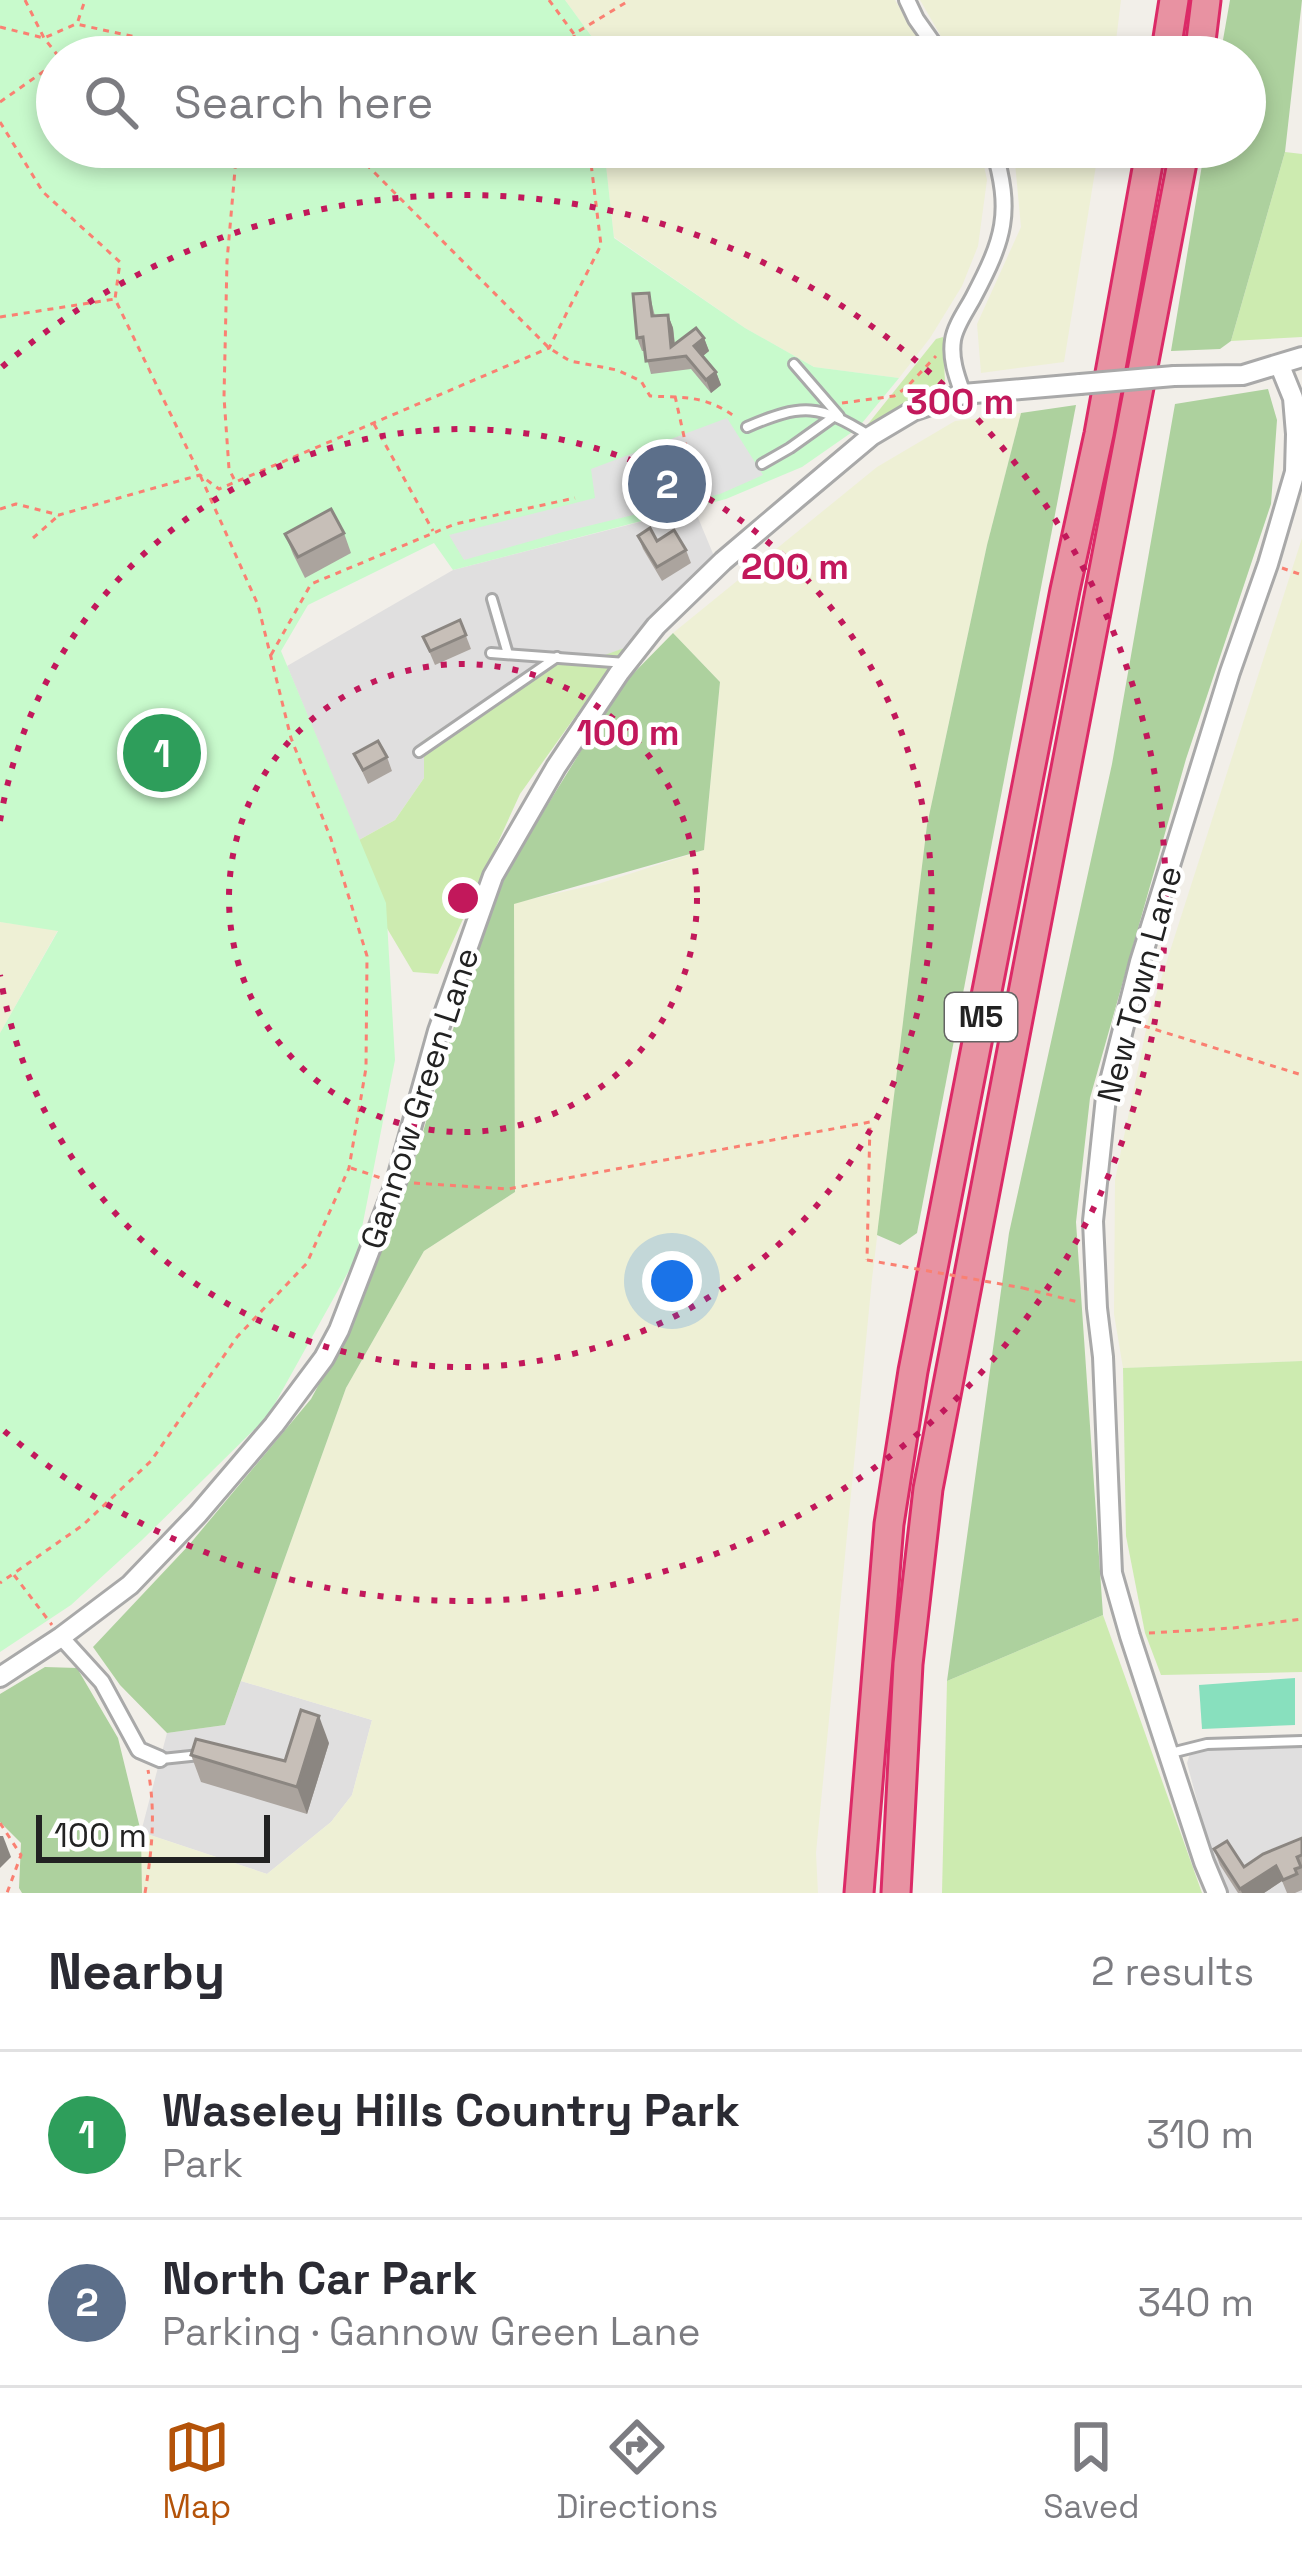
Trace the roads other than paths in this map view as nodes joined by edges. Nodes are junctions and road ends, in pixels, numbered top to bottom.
1 (908, 0) edge
2 (1174, 0) edge
3 (1206, 0) edge
4 (928, 36) edge
5 (1168, 36) edge
6 (1202, 36) edge
7 (997, 168) edge
8 (1147, 168) edge
9 (1181, 168) edge
10 (1302, 357) edge
11 (794, 364) dead end
12 (1280, 365) junction
13 (963, 394) junction
14 (837, 417) junction
15 (747, 427) road end
16 (872, 436) junction
17 (762, 464) dead end
18 (492, 599) dead end
19 (491, 653) dead end
20 (508, 654) junction
21 (556, 657) junction
22 (627, 663) junction
23 (419, 752) dead end
24 (61, 1636) junction
25 (0, 1677) edge
26 (1302, 1741) edge
27 (1169, 1753) junction
28 (209, 1755) edge
29 (160, 1759) joint
30 (860, 1893) edge
31 (896, 1893) edge
32 (1217, 1893) edge

1 - 4 street
2 - 5 highway
3 - 6 highway
7 - 13 street
8 - 30 highway, M5
9 - 31 highway, M5
10 - 12 street, Gannow Green Lane
11 - 14 lane
12 - 13 street, Gannow Green Lane, bridge
12 - 27 street, New Town Lane
13 - 16 street, Gannow Green Lane
14 - 15 lane
14 - 16 lane
14 - 17 lane
16 - 22 street, Gannow Green Lane
18 - 20 lane
19 - 20 lane
20 - 21 lane
21 - 22 lane
21 - 23 lane
22 - 24 street, Gannow Green Lane
24 - 25 street, Gannow Green Lane
24 - 29 street
26 - 27 lane
27 - 32 street, New Town Lane
28 - 29 lane

